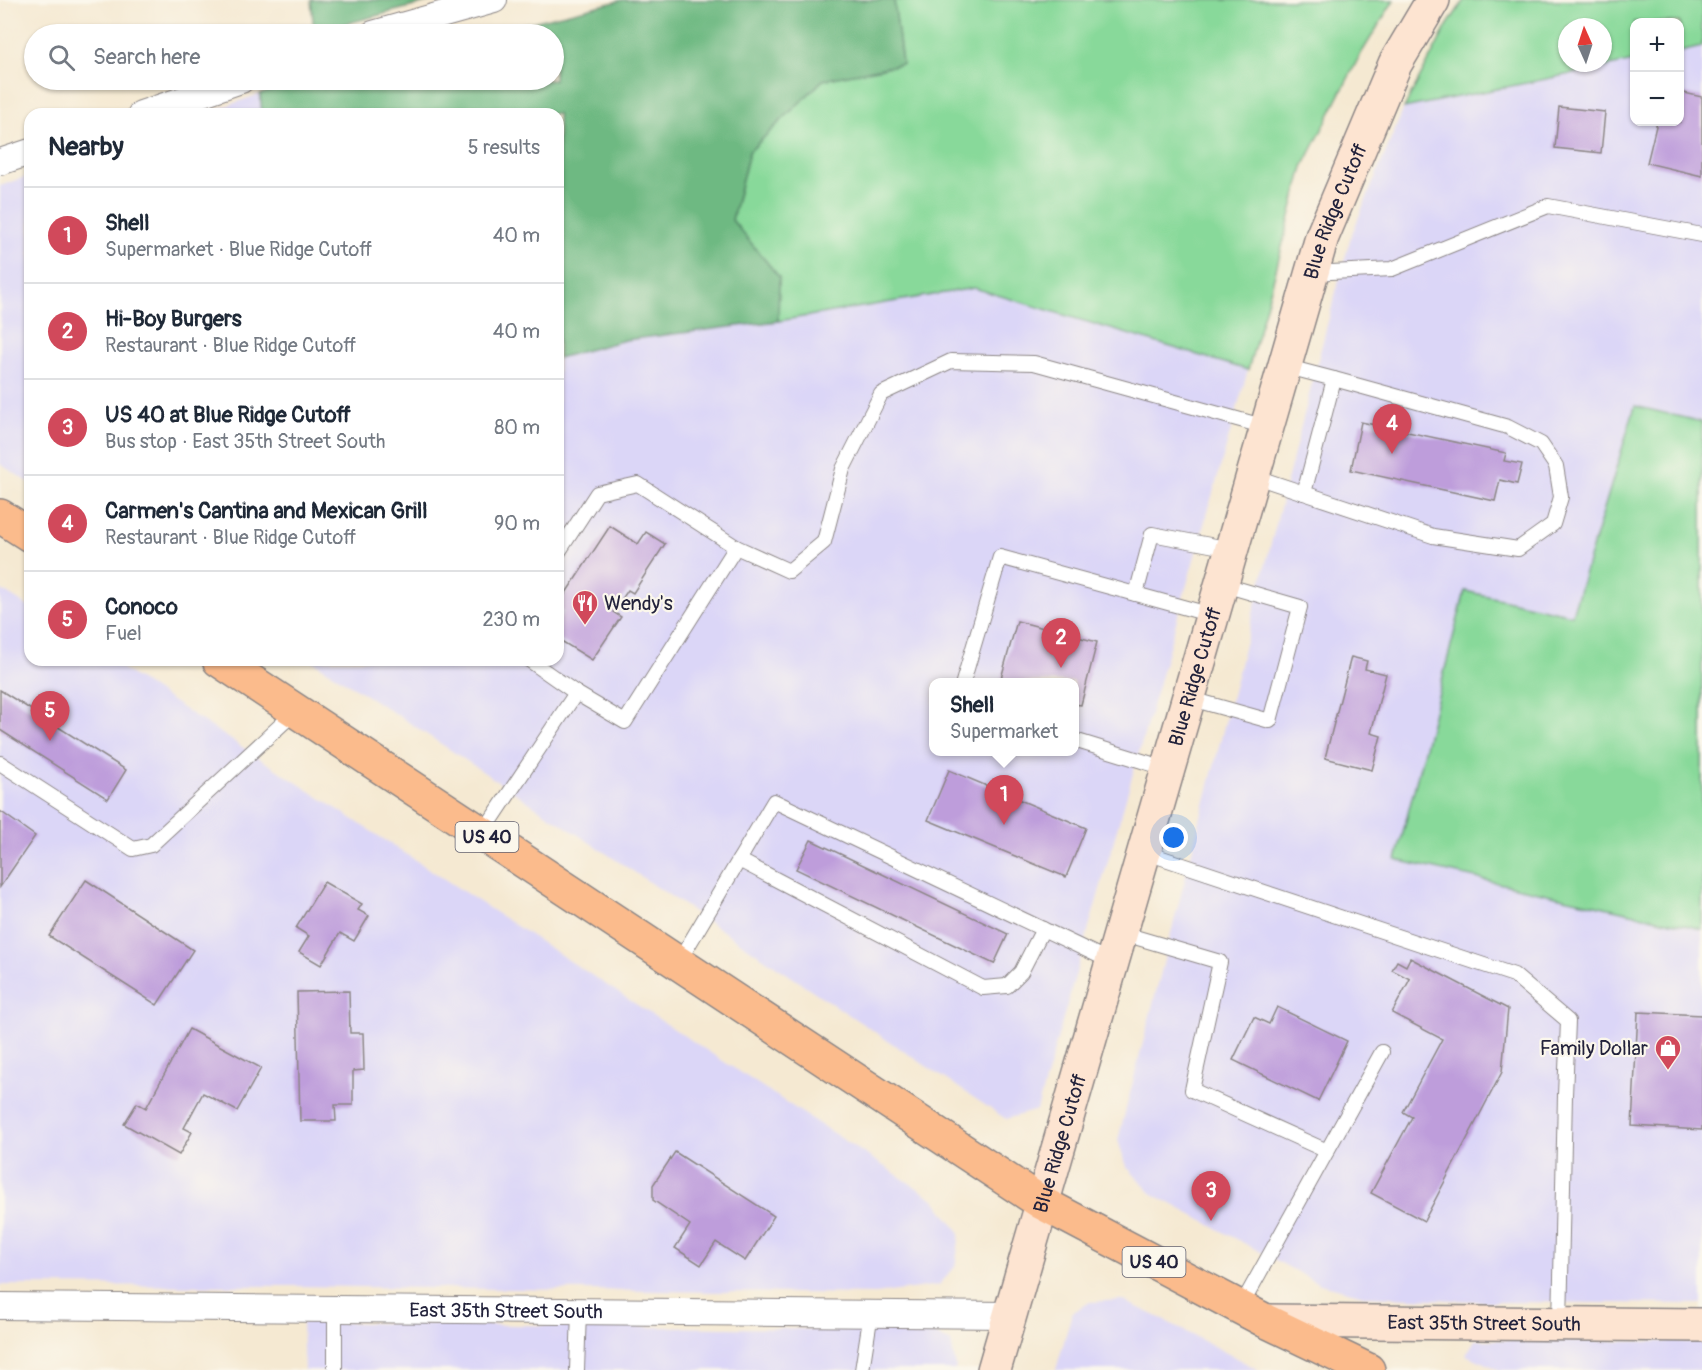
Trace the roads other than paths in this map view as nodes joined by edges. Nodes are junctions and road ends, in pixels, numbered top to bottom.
1 (494, 0) edge
2 (1433, 0) edge
3 (409, 24) edge
4 (212, 90) edge
5 (159, 108) edge
6 (24, 154) edge
7 (0, 162) edge
8 (1702, 235) edge
9 (1311, 273) junction
10 (1284, 366) junction
11 (1334, 379) junction
12 (1266, 427) junction
13 (1252, 476) junction
14 (1304, 493) junction
15 (0, 516) edge
16 (24, 532) edge
17 (564, 544) edge
18 (736, 548) junction
19 (1231, 549) junction
20 (1221, 584) junction
21 (1136, 594) junction
22 (1212, 615) junction
23 (228, 666) edge
24 (538, 666) edge
25 (964, 678) edge
26 (576, 693) junction
27 (1188, 698) junction
28 (296, 711) junction
29 (1079, 742) edge
30 (0, 763) edge
31 (1167, 769) junction
32 (482, 834) junction
33 (1144, 852) junction
34 (739, 860) junction
35 (1043, 929) junction
36 (1116, 947) junction
37 (678, 963) junction
38 (1382, 1052) dead end
39 (1327, 1151) junction
40 (1042, 1203) junction
41 (0, 1306) edge
42 (335, 1308) junction
43 (579, 1311) junction
44 (871, 1313) junction
45 (1010, 1315) junction
46 (1253, 1315) junction
47 (1560, 1324) junction
48 (1702, 1325) edge
49 (1363, 1369) edge
50 (335, 1370) edge
51 (577, 1370) edge
52 (862, 1370) edge
53 (994, 1370) edge

1 - 3 street
2 - 9 main road, Blue Ridge Cutoff
4 - 5 street
6 - 7 street
8 - 9 lane
9 - 10 main road, Blue Ridge Cutoff
10 - 11 lane
10 - 12 main road, Blue Ridge Cutoff
11 - 14 lane
11 - 14 lane
12 - 13 main road, Blue Ridge Cutoff
12 - 18 lane
13 - 14 lane
13 - 19 main road, Blue Ridge Cutoff
15 - 16 main road
17 - 18 lane
18 - 26 lane
19 - 20 main road, Blue Ridge Cutoff
19 - 21 lane
20 - 22 main road, Blue Ridge Cutoff
20 - 27 lane
21 - 22 lane
21 - 25 lane
22 - 27 main road, Blue Ridge Cutoff
23 - 28 main road, US 40
24 - 26 lane
26 - 32 lane
27 - 31 main road, Blue Ridge Cutoff
28 - 30 lane
28 - 32 main road, US 40
29 - 31 lane
31 - 33 main road, Blue Ridge Cutoff
32 - 37 main road, US 40
33 - 36 main road, Blue Ridge Cutoff
33 - 47 lane
34 - 35 lane
34 - 35 lane
34 - 37 lane
35 - 36 lane
36 - 39 lane
36 - 40 main road, Blue Ridge Cutoff
37 - 40 main road, US 40
38 - 39 lane
39 - 46 lane
40 - 45 main road, Blue Ridge Cutoff
40 - 46 main road, US 40
41 - 42 street, East 35th Street South
42 - 43 street, East 35th Street South
42 - 50 lane
43 - 44 street, East 35th Street South
43 - 51 lane
44 - 45 street, East 35th Street South
44 - 52 lane
45 - 53 main road, Blue Ridge Cutoff
46 - 47 main road, East 35th Street South
46 - 49 main road, US 40
47 - 48 main road, East 35th Street South

